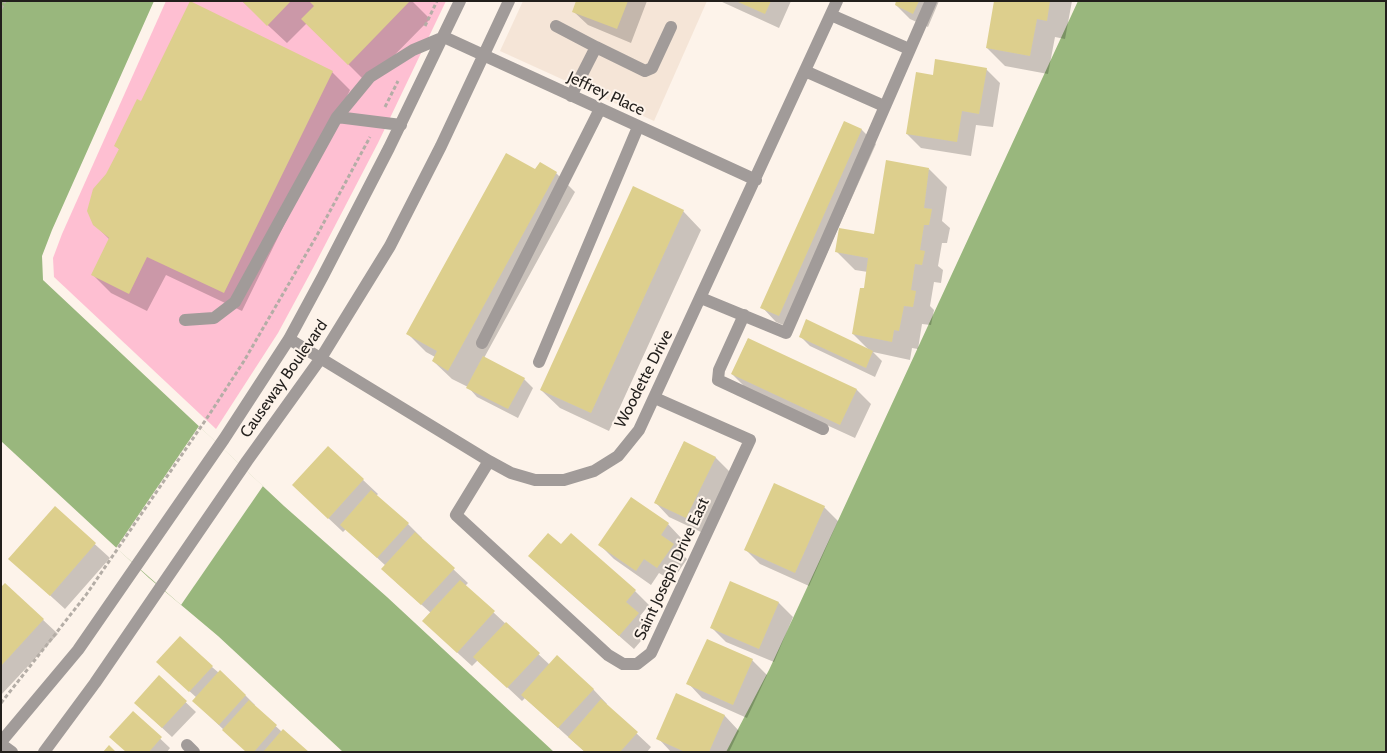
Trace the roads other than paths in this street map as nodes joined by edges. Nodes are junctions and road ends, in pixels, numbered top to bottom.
1 (460, 1) edge
2 (509, 1) edge
3 (837, 1) edge
4 (931, 1) edge
5 (831, 15) junction
6 (556, 26) dead end
7 (671, 27) dead end
8 (444, 37) junction
9 (596, 47) junction
10 (909, 49) junction
11 (484, 56) junction
12 (805, 71) junction
13 (571, 96) junction
14 (884, 106) junction
15 (600, 109) junction
16 (337, 117) junction
17 (401, 125) junction
18 (638, 126) junction
19 (756, 180) junction
20 (701, 298) junction
21 (744, 316) junction
22 (185, 320) dead end
23 (289, 339) junction
24 (482, 343) dead end
25 (321, 358) junction
26 (539, 362) dead end
27 (655, 398) junction
28 (823, 429) dead end
29 (489, 462) junction
30 (1, 743) edge
31 (12, 752) edge
32 (44, 752) edge

1 - 8 street, Causeway Boulevard
2 - 11 street, Causeway Boulevard
3 - 5 street, Woodette Drive
4 - 10 street
5 - 10 street
5 - 12 street, Woodette Drive
6 - 9 street
7 - 9 street
8 - 11 street, Jeffrey Place
8 - 16 street
8 - 17 street, Causeway Boulevard
9 - 13 street
10 - 14 street
11 - 13 street, Jeffrey Place
11 - 25 street, Causeway Boulevard
12 - 14 street
12 - 19 street, Woodette Drive
13 - 15 street, Jeffrey Place
14 - 21 street
15 - 18 street, Jeffrey Place
15 - 24 street
16 - 17 street
16 - 22 street
17 - 23 street, Causeway Boulevard
18 - 19 street, Jeffrey Place
18 - 26 street
19 - 20 street, Woodette Drive
20 - 21 street
20 - 27 street, Woodette Drive
21 - 28 street
23 - 25 street, Woodette Drive
23 - 30 street, Causeway Boulevard
25 - 29 street, Woodette Drive
25 - 32 street, Causeway Boulevard
27 - 29 street, Woodette Drive
27 - 29 street, Saint Joseph Drive East
30 - 31 street

